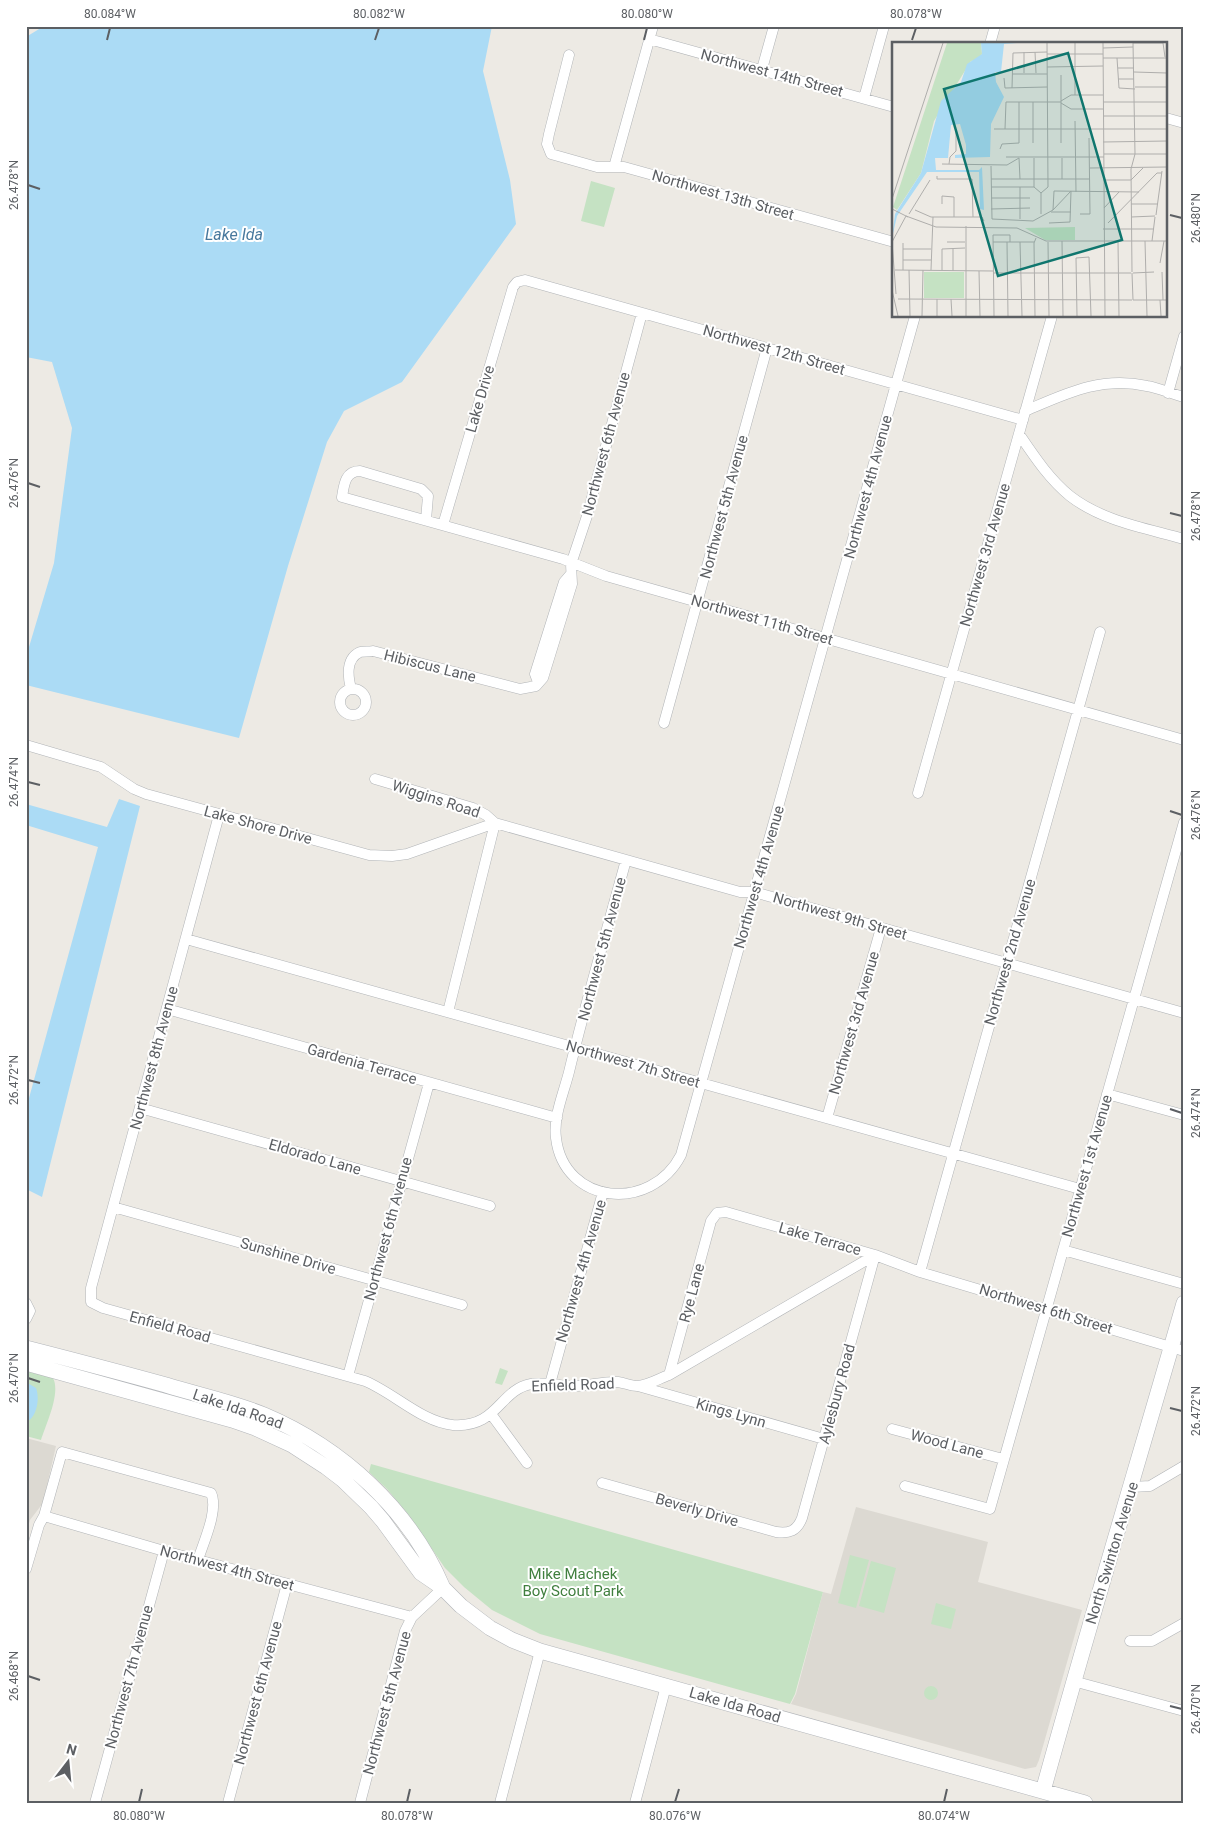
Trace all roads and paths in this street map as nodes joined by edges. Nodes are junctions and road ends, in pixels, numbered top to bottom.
1 (653, 26) edge
2 (774, 26) edge
3 (884, 26) edge
4 (995, 26) edge
5 (649, 39) junction
6 (991, 42) edge
7 (569, 55) dead end
8 (762, 69) junction
9 (864, 98) junction
10 (892, 106) edge
11 (1168, 119) edge
12 (1184, 123) edge
13 (614, 167) junction
14 (892, 241) edge
15 (525, 280) joint
16 (642, 313) junction
17 (914, 318) edge
18 (1051, 318) edge
19 (1184, 336) edge
20 (767, 348) junction
21 (896, 384) junction
22 (1168, 393) junction
23 (1184, 397) edge
24 (1024, 416) junction
25 (1019, 434) junction
26 (426, 520) junction
27 (444, 525) junction
28 (1184, 539) edge
29 (571, 564) junction
30 (697, 602) junction
31 (1100, 632) dead end
32 (826, 638) junction
33 (951, 674) junction
34 (538, 682) joint
35 (351, 689) dead end
36 (1078, 710) junction
37 (664, 723) dead end
38 (1184, 740) edge
39 (26, 746) edge
40 (375, 779) dead end
41 (918, 793) dead end
42 (220, 815) junction
43 (1184, 822) edge
44 (495, 823) junction
45 (626, 860) junction
46 (754, 892) junction
47 (881, 928) junction
48 (186, 939) junction
49 (1007, 963) junction
50 (1134, 999) junction
51 (167, 1010) junction
52 (448, 1012) junction
53 (1184, 1012) edge
54 (574, 1048) junction
55 (429, 1083) junction
56 (701, 1083) junction
57 (1107, 1094) junction
58 (140, 1108) junction
59 (1184, 1115) edge
60 (557, 1118) junction
61 (827, 1118) junction
62 (954, 1153) junction
63 (401, 1182) junction
64 (1080, 1189) junction
65 (603, 1192) junction
66 (490, 1206) dead end
67 (113, 1208) junction
68 (718, 1213) joint
69 (1063, 1250) junction
70 (875, 1255) junction
71 (920, 1272) junction
72 (373, 1280) junction
73 (1184, 1284) edge
74 (92, 1302) joint
75 (26, 1303) edge
76 (1184, 1304) edge
77 (462, 1305) dead end
78 (1046, 1308) junction
79 (26, 1319) edge
80 (26, 1348) edge
81 (1178, 1349) edge
82 (26, 1363) edge
83 (93, 1366) junction
84 (68, 1374) junction
85 (669, 1374) junction
86 (348, 1376) junction
87 (550, 1384) junction
88 (638, 1386) junction
89 (234, 1413) junction
90 (491, 1414) junction
91 (892, 1430) dead end
92 (824, 1440) junction
93 (1003, 1459) junction
94 (527, 1463) dead end
95 (1184, 1466) edge
96 (602, 1483) dead end
97 (905, 1486) dead end
98 (1132, 1487) junction
99 (44, 1516) junction
100 (793, 1531) joint
101 (164, 1551) junction
102 (198, 1560) junction
103 (26, 1569) edge
104 (287, 1584) junction
105 (443, 1588) junction
106 (412, 1617) junction
107 (1184, 1623) edge
108 (1130, 1641) dead end
109 (540, 1651) junction
110 (1073, 1681) junction
111 (666, 1686) junction
112 (1184, 1711) edge
113 (1042, 1797) edge
114 (95, 1803) edge
115 (228, 1803) edge
116 (360, 1803) edge
117 (500, 1803) edge
118 (635, 1803) edge
119 (1086, 1803) edge

1 - 5 street
2 - 8 street
3 - 9 street
4 - 6 street
5 - 8 street, Northwest 14th Street
5 - 13 street
7 - 13 street, Northwest 13th Street
8 - 9 street, Northwest 14th Street
9 - 10 street, Northwest 14th Street
11 - 12 street
13 - 14 street, Northwest 13th Street
15 - 16 street, Northwest 12th Street
15 - 27 street, Lake Drive
16 - 20 street, Northwest 12th Street
16 - 29 street, Northwest 6th Avenue
17 - 21 street, Northwest 4th Avenue
18 - 24 street, Northwest 3rd Avenue
19 - 22 street
20 - 21 street, Northwest 12th Street
20 - 30 street, Northwest 5th Avenue
21 - 24 street, Northwest 12th Street
21 - 32 street, Northwest 4th Avenue
22 - 23 street
22 - 24 street
24 - 25 street, Northwest 3rd Avenue
25 - 28 street
25 - 33 street, Northwest 3rd Avenue
26 - 26 street, Northwest 11th Street
26 - 27 street, Northwest 11th Street
27 - 29 street, Northwest 11th Street
29 - 30 street, Northwest 11th Street
29 - 34 street, Northwest 6th Avenue
30 - 32 street, Northwest 11th Street
30 - 37 street, Northwest 5th Avenue
31 - 36 street, Northwest 2nd Avenue
32 - 33 street, Northwest 11th Street
32 - 46 street, Northwest 4th Avenue
33 - 36 street, Northwest 11th Street
33 - 41 street, Northwest 3rd Avenue
34 - 35 street, Hibiscus Lane
36 - 38 street, Northwest 11th Street
36 - 49 street, Northwest 2nd Avenue
39 - 42 street, Lake Shore Drive
40 - 44 street, Wiggins Road
42 - 44 street, Lake Shore Drive
42 - 48 street, Northwest 8th Avenue
43 - 50 street, Northwest 1st Avenue
44 - 45 street, Northwest 9th Street
44 - 52 street
45 - 46 street, Northwest 9th Street
45 - 54 street, Northwest 5th Avenue
46 - 47 street, Northwest 9th Street
46 - 56 street, Northwest 4th Avenue
47 - 49 street, Northwest 9th Street
47 - 61 street, Northwest 3rd Avenue
48 - 51 street, Northwest 8th Avenue
48 - 52 street, Northwest 7th Street
49 - 50 street, Northwest 9th Street
49 - 62 street, Northwest 2nd Avenue
50 - 53 street, Northwest 9th Street
50 - 57 street, Northwest 1st Avenue
51 - 55 street, Gardenia Terrace
51 - 58 street, Northwest 8th Avenue
52 - 54 street, Northwest 7th Street
54 - 56 street, Northwest 7th Street
54 - 60 street, Northwest 5th Avenue
55 - 60 street, Gardenia Terrace
55 - 63 street, Northwest 6th Avenue
56 - 61 street, Northwest 7th Street
56 - 65 street, Northwest 4th Avenue
57 - 59 street
57 - 64 street, Northwest 1st Avenue
58 - 63 street, Eldorado Lane
58 - 67 street, Northwest 8th Avenue
60 - 65 street, Northwest 5th Avenue
61 - 62 street, Northwest 7th Street
62 - 64 street, Northwest 7th Street
62 - 71 street, Northwest 2nd Avenue
63 - 66 street, Eldorado Lane
63 - 72 street, Northwest 6th Avenue
64 - 69 street, Northwest 1st Avenue
65 - 87 street, Northwest 4th Avenue
67 - 72 street, Sunshine Drive
67 - 74 street, Northwest 8th Avenue
68 - 70 street, Lake Terrace
68 - 85 street, Rye Lane
69 - 73 street
69 - 78 street, Northwest 1st Avenue
70 - 71 street, Lake Terrace
70 - 85 street, Enfield Road
70 - 92 street, Aylesbury Road
71 - 78 street, Northwest 6th Street
72 - 77 street, Sunshine Drive
72 - 86 street, Northwest 6th Avenue
74 - 86 street, Enfield Road
75 - 79 street
76 - 81 street, North Swinton Avenue
78 - 81 street, Northwest 6th Street
78 - 93 street, Northwest 1st Avenue
80 - 83 street, Lake Ida Road
81 - 98 street, North Swinton Avenue
82 - 84 street, Lake Ida Road
83 - 84 street
83 - 89 street, Lake Ida Road
84 - 89 street, Lake Ida Road
85 - 88 street, Enfield Road
86 - 90 street, Enfield Road
87 - 88 street, Enfield Road
87 - 90 street, Enfield Road
88 - 92 street, Kings Lynn
89 - 105 street, Lake Ida Road
90 - 94 street
91 - 93 street, Wood Lane
92 - 100 street, Aylesbury Road
93 - 97 street, Northwest 1st Avenue
95 - 98 street
96 - 100 street, Beverly Drive
98 - 110 street, North Swinton Avenue
99 - 101 street, Northwest 4th Street
99 - 102 street
99 - 103 street
101 - 102 street, Northwest 4th Street
101 - 114 street, Northwest 7th Avenue
102 - 104 street, Northwest 4th Street
104 - 106 street, Northwest 4th Street
104 - 115 street, Northwest 6th Avenue
105 - 106 street, Northwest 5th Avenue
105 - 109 street, Lake Ida Road
106 - 116 street, Northwest 5th Avenue
107 - 108 street
109 - 111 street, Lake Ida Road
109 - 117 street
110 - 112 street
110 - 113 street, North Swinton Avenue
111 - 113 street, Lake Ida Road
111 - 118 street
113 - 119 street, Lake Ida Road

